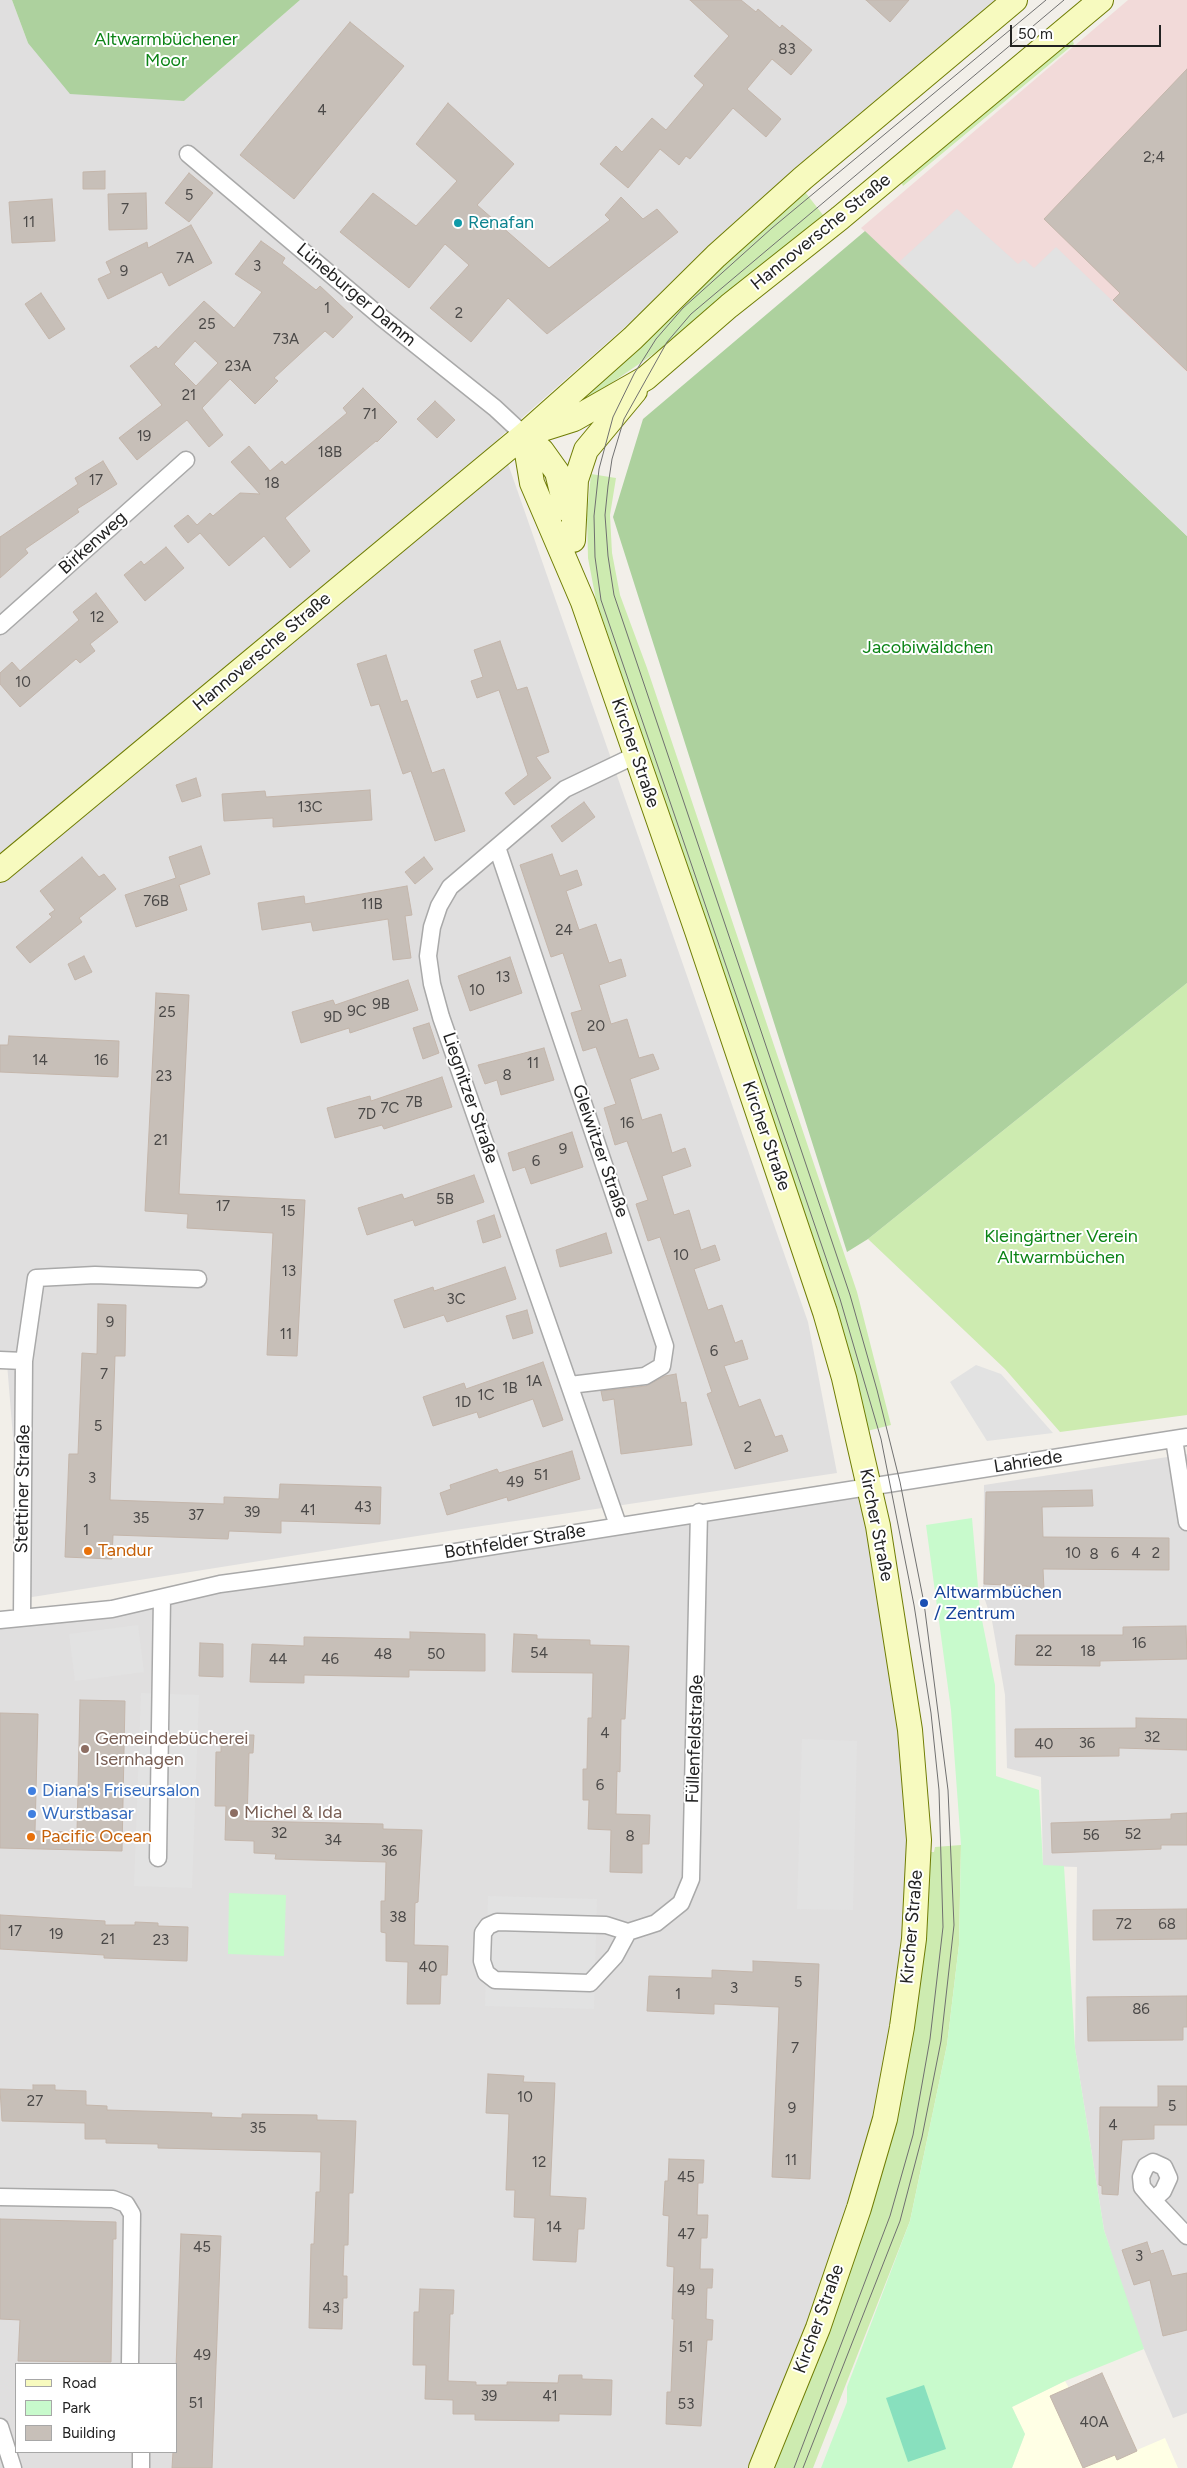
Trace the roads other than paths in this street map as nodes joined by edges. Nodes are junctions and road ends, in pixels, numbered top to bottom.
1 (1015, 0) edge
2 (1101, 0) edge
3 (188, 154) dead end
4 (646, 378) junction
5 (524, 435) junction
6 (186, 460) dead end
7 (573, 540) junction
8 (583, 602) junction
9 (0, 626) edge
10 (636, 755) junction
11 (497, 846) junction
12 (0, 870) edge
13 (198, 1279) dead end
14 (0, 1360) edge
15 (24, 1361) junction
16 (570, 1384) junction
17 (1180, 1438) edge
18 (868, 1486) junction
19 (699, 1512) junction
20 (1187, 1522) edge
21 (618, 1525) junction
22 (162, 1598) junction
23 (22, 1617) junction
24 (0, 1620) edge
25 (158, 1858) dead end
26 (628, 1932) junction
27 (0, 2197) edge
28 (1153, 2200) dead end
29 (1187, 2236) edge
30 (130, 2363) edge
31 (0, 2427) edge
32 (141, 2453) edge
33 (14, 2468) edge
34 (141, 2468) edge
35 (761, 2468) edge

1 - 5 main road, Hannoversche Straße
2 - 4 main road, Hannoversche Straße
3 - 5 street, Lüneburger Damm
4 - 5 main road, Hannoversche Straße
4 - 7 main road, Kircher Straße
5 - 7 main road, Kircher Straße
5 - 8 main road, Kircher Straße
5 - 12 main road, Hannoversche Straße
6 - 9 street, Birkenweg
7 - 8 main road, Kircher Straße
8 - 10 main road, Kircher Straße
10 - 11 street, Liegnitzer Straße
10 - 18 main road, Kircher Straße
11 - 16 street, Liegnitzer Straße
11 - 16 street, Gleiwitzer Straße
13 - 15 street, Stettiner Straße
14 - 15 street
15 - 23 street, Stettiner Straße
16 - 21 street, Liegnitzer Straße
17 - 18 street, Lahriede
17 - 20 street
18 - 19 street, Bothfelder Straße
18 - 35 main road, Kircher Straße
19 - 21 street, Bothfelder Straße
19 - 26 street, Füllenfeldstraße
21 - 22 street, Bothfelder Straße
22 - 23 street, Bothfelder Straße
22 - 25 street
23 - 24 street, Bothfelder Straße
26 - 26 street
27 - 30 street
28 - 29 street
31 - 33 street
32 - 34 street

